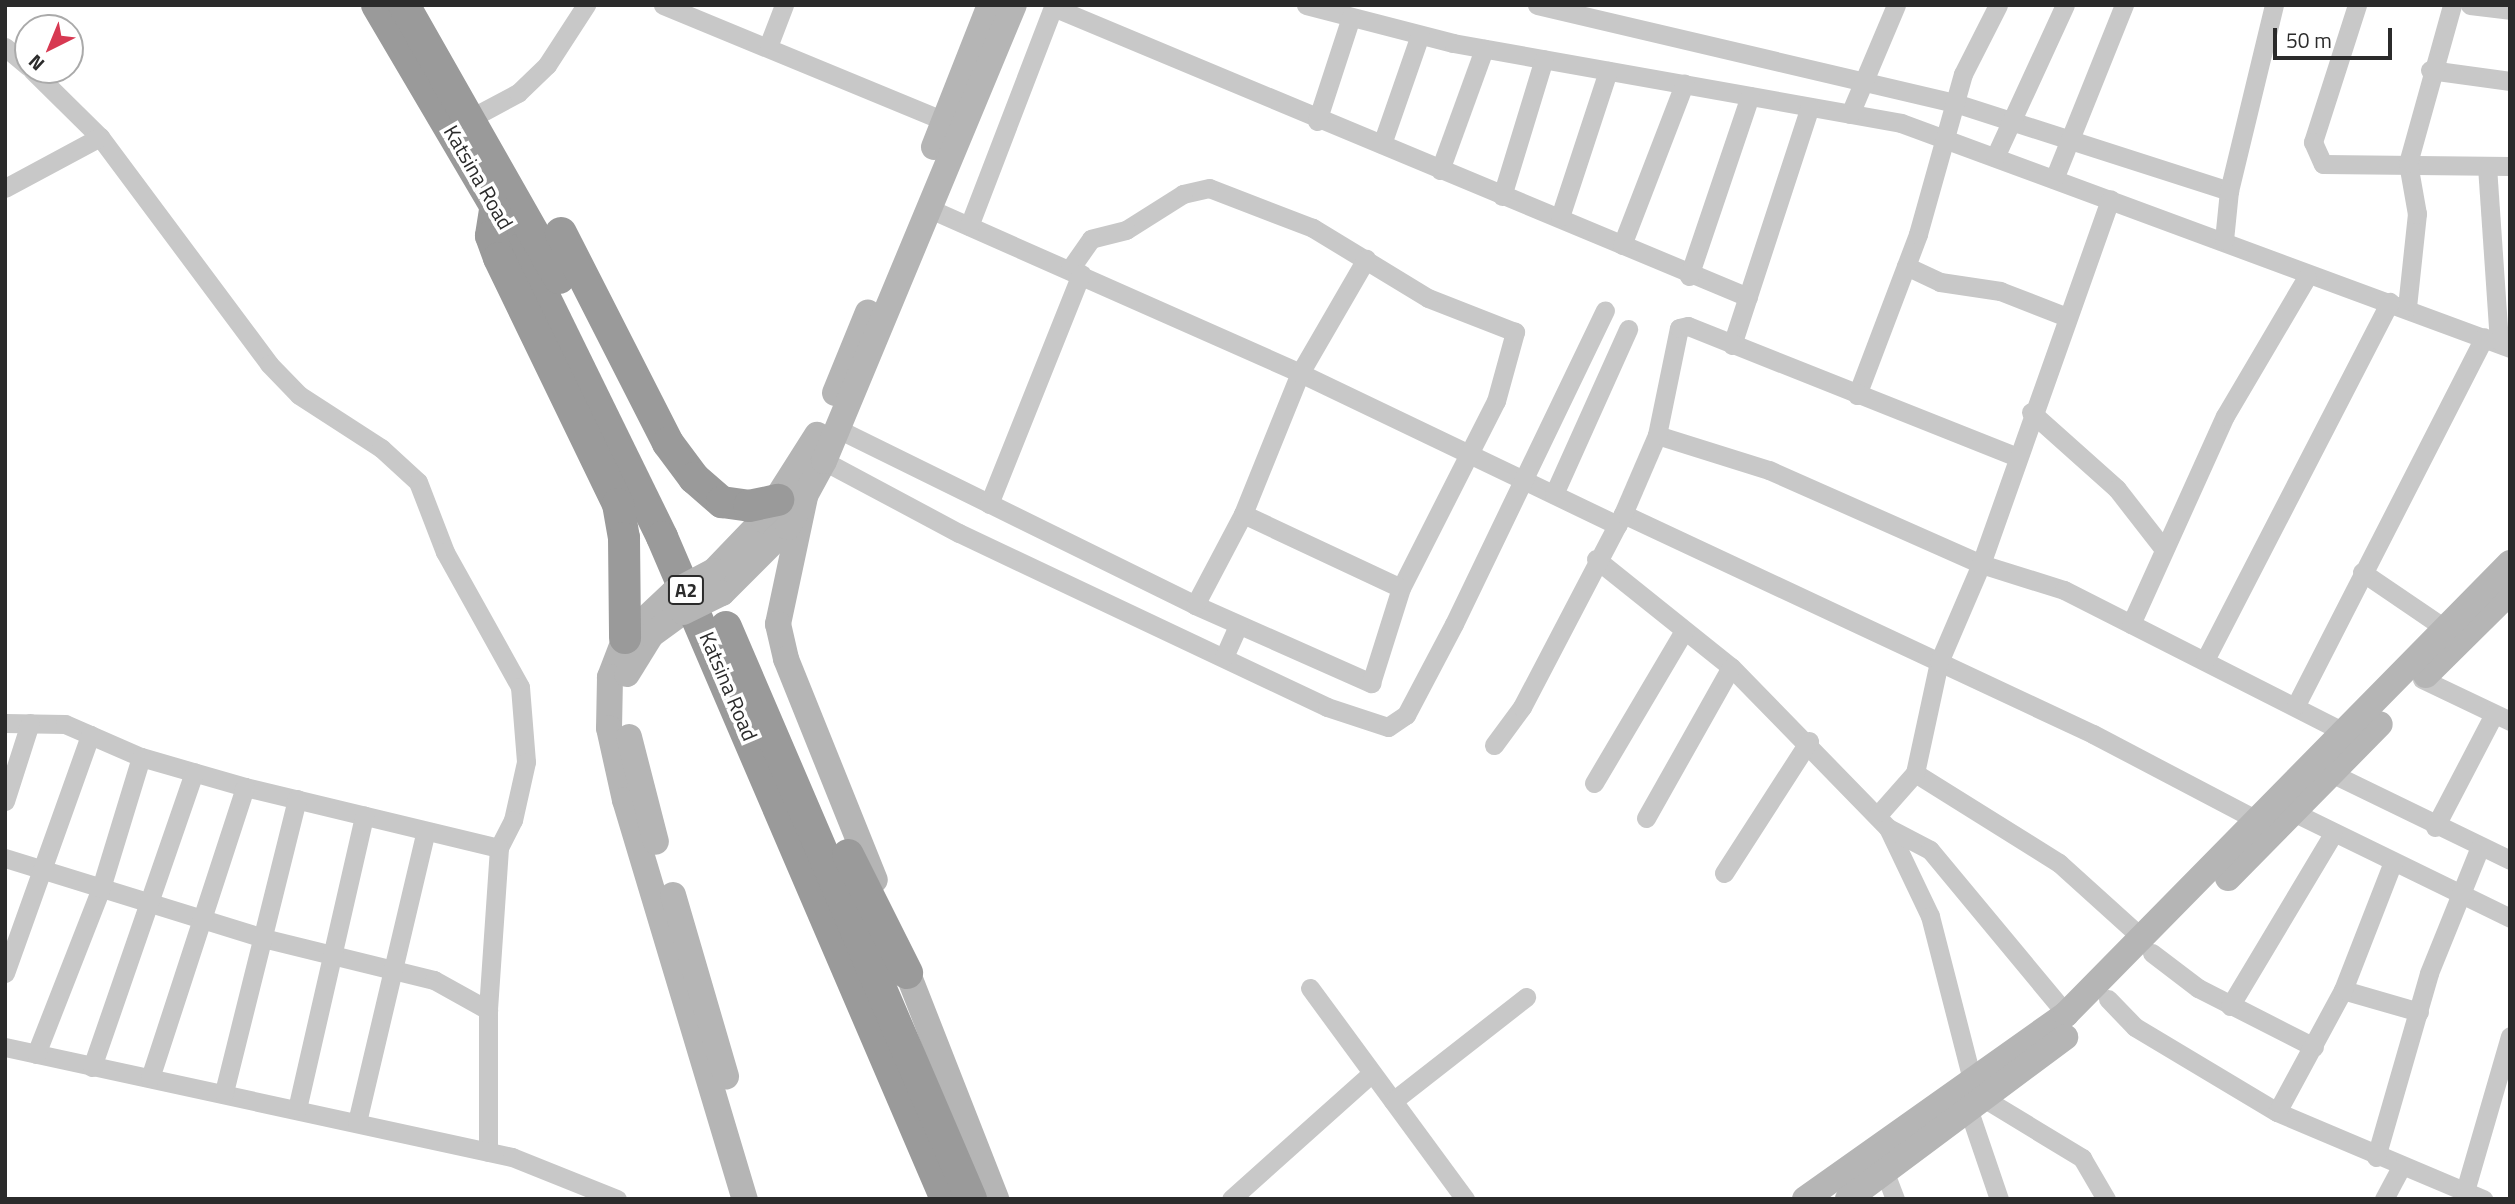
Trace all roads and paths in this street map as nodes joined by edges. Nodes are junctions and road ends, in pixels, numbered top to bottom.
1 (377, 5) edge
2 (404, 5) edge
3 (586, 5) edge
4 (663, 5) edge
5 (784, 5) edge
6 (990, 5) edge
7 (1014, 5) edge
8 (1306, 5) edge
9 (1537, 5) edge
10 (1896, 5) edge
11 (1998, 5) edge
12 (2065, 5) edge
13 (2124, 5) edge
14 (2274, 5) edge
15 (2357, 5) edge
16 (2452, 5) edge
17 (2470, 5) edge
18 (1054, 6) edge
19 (2510, 10) edge
20 (1351, 17) junction
21 (1420, 35) junction
22 (769, 44) junction
23 (1484, 49) junction
24 (1544, 60) junction
25 (2430, 70) junction
26 (1608, 71) junction
27 (1861, 78) junction
28 (2510, 81) edge
29 (46, 84) edge
30 (1684, 84) junction
31 (1750, 96) junction
32 (1955, 103) junction
33 (1810, 107) junction
34 (1850, 114) junction
35 (473, 117) junction
36 (944, 121) junction
37 (1317, 121) junction
38 (2011, 121) junction
39 (100, 137) junction
40 (1946, 140) junction
41 (2067, 141) junction
42 (1382, 144) junction
43 (1994, 157) junction
44 (2408, 163) junction
45 (2487, 166) junction
46 (2510, 166) edge
47 (1440, 170) junction
48 (2054, 179) junction
49 (5, 188) edge
50 (2229, 191) junction
51 (502, 193) junction
52 (1502, 196) junction
53 (2110, 199) junction
54 (928, 208) junction
55 (1560, 217) junction
56 (969, 226) junction
57 (2224, 240) junction
58 (1622, 245) junction
59 (1366, 259) junction
60 (1906, 266) junction
61 (1076, 272) junction
62 (1689, 276) junction
63 (2307, 277) junction
64 (1748, 297) junction
65 (2398, 304) junction
66 (1605, 310) dead end
67 (2067, 317) junction
68 (1629, 329) dead end
69 (2497, 342) edge
70 (1732, 345) junction
71 (1300, 373) junction
72 (1857, 395) junction
73 (2031, 412) junction
74 (838, 429) junction
75 (1657, 435) junction
76 (1466, 455) junction
77 (2015, 456) junction
78 (824, 461) junction
79 (1522, 482) junction
80 (1554, 494) junction
81 (792, 499) junction
82 (989, 504) junction
83 (1243, 513) junction
84 (1620, 520) junction
85 (2163, 548) junction
86 (1596, 559) junction
87 (2510, 563) edge
88 (1982, 564) junction
89 (2362, 572) junction
90 (1401, 588) junction
91 (2510, 592) edge
92 (678, 602) junction
93 (1195, 605) junction
94 (2131, 624) junction
95 (1238, 625) junction
96 (2446, 629) junction
97 (1684, 631) junction
98 (730, 635) junction
99 (625, 638) junction
100 (1224, 657) junction
101 (2205, 660) junction
102 (1939, 662) junction
103 (1731, 667) junction
104 (2422, 679) junction
105 (2296, 705) junction
106 (2502, 718) edge
107 (5, 723) edge
108 (30, 723) junction
109 (2346, 733) junction
110 (90, 735) junction
111 (1808, 741) junction
112 (1494, 745) dead end
113 (141, 757) junction
114 (194, 772) junction
115 (1915, 773) junction
116 (2333, 774) junction
117 (1594, 783) dead end
118 (245, 787) junction
119 (297, 799) junction
120 (5, 801) edge
121 (2293, 812) junction
122 (364, 816) junction
123 (1646, 818) dead end
124 (2257, 820) junction
125 (1882, 822) junction
126 (2435, 827) junction
127 (426, 831) junction
128 (2333, 834) junction
129 (2480, 847) junction
130 (499, 848) junction
131 (5, 858) edge
132 (2510, 860) edge
133 (2393, 862) junction
134 (42, 867) junction
135 (1724, 873) dead end
136 (1951, 880) junction
137 (101, 888) junction
138 (2459, 895) junction
139 (1924, 896) junction
140 (152, 903) junction
141 (2510, 918) edge
142 (204, 921) junction
143 (263, 938) junction
144 (2148, 946) junction
145 (332, 956) junction
146 (393, 970) junction
147 (5, 973) edge
148 (907, 973) junction
149 (1310, 988) dead end
150 (2343, 990) junction
151 (1526, 997) dead end
152 (2108, 999) junction
153 (2230, 1006) junction
154 (488, 1010) junction
155 (2419, 1012) junction
156 (2066, 1014) junction
157 (2510, 1035) edge
158 (5, 1047) edge
159 (2314, 1047) junction
160 (36, 1054) junction
161 (92, 1067) junction
162 (1372, 1073) junction
163 (150, 1078) junction
164 (224, 1092) junction
165 (1976, 1098) junction
166 (1393, 1101) junction
167 (297, 1109) junction
168 (2277, 1112) junction
169 (357, 1122) junction
170 (488, 1152) junction
171 (2376, 1157) junction
172 (2401, 1167) junction
173 (1885, 1173) junction
174 (2474, 1195) edge
175 (617, 1199) edge
176 (745, 1199) edge
177 (763, 1199) edge
178 (946, 1199) edge
179 (971, 1199) edge
180 (996, 1199) edge
181 (1231, 1199) edge
182 (1465, 1199) edge
183 (1805, 1199) edge
184 (1848, 1199) edge
185 (1895, 1199) edge
186 (1998, 1199) edge
187 (2106, 1199) edge
188 (2385, 1199) edge

1 - 51 highway, Katsina Road / A2
2 - 35 highway, Katsina Road / A2
3 - 35 street
4 - 22 street
5 - 22 street
6 - 36 main road
7 - 54 main road
8 - 20 street
9 - 27 street
10 - 27 street
11 - 32 street
12 - 38 street
13 - 41 street
14 - 50 street
15 - 44 street
16 - 25 street
17 - 19 street
18 - 37 street
18 - 56 street
20 - 21 street
20 - 37 street
21 - 23 street
21 - 42 street
22 - 36 street
23 - 24 street
23 - 47 street
24 - 26 street
24 - 52 street
25 - 28 street
25 - 44 street
26 - 30 street
26 - 55 street
27 - 32 street
27 - 34 street
29 - 39 street
30 - 31 street
30 - 58 street
31 - 33 street
31 - 62 street
32 - 38 street
32 - 40 street
33 - 34 street
33 - 64 street
34 - 40 street
35 - 51 highway, Katsina Road / A2
36 - 81 main road
37 - 42 street
38 - 41 street
38 - 43 street
39 - 49 street
39 - 130 street
40 - 43 street
40 - 60 street
41 - 48 street
41 - 50 street
42 - 47 street
43 - 48 street
44 - 45 street
44 - 65 street
45 - 46 street
45 - 69 street
47 - 52 street
48 - 53 street
50 - 57 street
51 - 81 highway
51 - 98 highway, Katsina Road / A2
51 - 99 highway
51 - 178 highway, Katsina Road / A2
52 - 55 street
53 - 57 street
53 - 67 street
54 - 56 street
54 - 74 main road
55 - 58 street
56 - 61 street
57 - 63 street
58 - 62 street
59 - 61 street
59 - 71 street
59 - 76 street
60 - 67 street
60 - 72 street
61 - 71 street
61 - 82 street
62 - 64 street
63 - 65 street
63 - 85 street
64 - 70 street
65 - 69 street
65 - 101 street
66 - 79 street
67 - 73 street
68 - 80 street
69 - 89 street
70 - 72 street
70 - 75 street
71 - 76 street
71 - 83 street
72 - 77 street
73 - 77 street
73 - 85 street
74 - 78 main road
74 - 82 street
75 - 84 street
75 - 88 street
76 - 79 street
76 - 90 street
77 - 88 street
78 - 81 main road
78 - 100 street
79 - 80 street
79 - 100 street
80 - 84 street
81 - 92 main road, bridge
81 - 148 main road
82 - 93 street
83 - 90 street
83 - 93 street
84 - 86 street
84 - 102 street
85 - 94 street
86 - 97 street
86 - 112 street
87 - 96 main road
88 - 94 street
88 - 102 street
89 - 96 street
89 - 105 street
90 - 95 street
91 - 104 main road
92 - 99 main road
92 - 177 main road
93 - 95 street
94 - 101 street
95 - 100 street
96 - 109 main road
97 - 103 street
97 - 117 street
98 - 148 highway
98 - 179 highway, Katsina Road / A2
99 - 176 main road
101 - 105 street
102 - 115 street
102 - 124 street
103 - 111 street
103 - 123 street
104 - 106 street
104 - 116 main road
105 - 109 street
106 - 126 street
107 - 108 street
108 - 110 street
108 - 120 street
109 - 124 main road
110 - 113 street
110 - 134 street
111 - 125 street
111 - 135 street
113 - 114 street
113 - 137 street
114 - 118 street
114 - 140 street
115 - 125 street
115 - 144 street
116 - 121 main road
116 - 126 street
118 - 119 street
118 - 142 street
119 - 122 street
119 - 143 street
121 - 128 street
121 - 144 main road
122 - 127 street
122 - 145 street
124 - 144 main road
125 - 136 street
125 - 139 street
126 - 129 street
127 - 130 street
127 - 146 street
128 - 133 street
128 - 153 street
129 - 132 street
129 - 138 street
130 - 154 street
131 - 134 street
133 - 138 street
133 - 150 street
134 - 137 street
134 - 147 street
136 - 139 street
136 - 156 street
137 - 140 street
137 - 160 street
138 - 141 street
138 - 155 street
139 - 165 street
140 - 142 street
140 - 161 street
142 - 143 street
142 - 163 street
143 - 145 street
143 - 164 street
144 - 152 main road
144 - 153 street
144 - 156 main road
145 - 146 street
145 - 167 street
146 - 154 street
146 - 169 street
148 - 180 main road
149 - 162 street
150 - 155 street
150 - 159 street
151 - 166 street
152 - 165 main road
152 - 168 street
153 - 159 street
154 - 170 street
155 - 171 street
156 - 165 main road
157 - 174 street
158 - 160 street
159 - 168 street
160 - 161 street
161 - 163 street
162 - 166 street
162 - 181 street
163 - 164 street
164 - 167 street
165 - 173 main road
165 - 183 main road
165 - 186 street
165 - 187 street
166 - 182 street
167 - 169 street
168 - 171 street
169 - 170 street
170 - 175 street
171 - 172 street
172 - 174 street
172 - 188 street
173 - 184 main road
173 - 185 street

